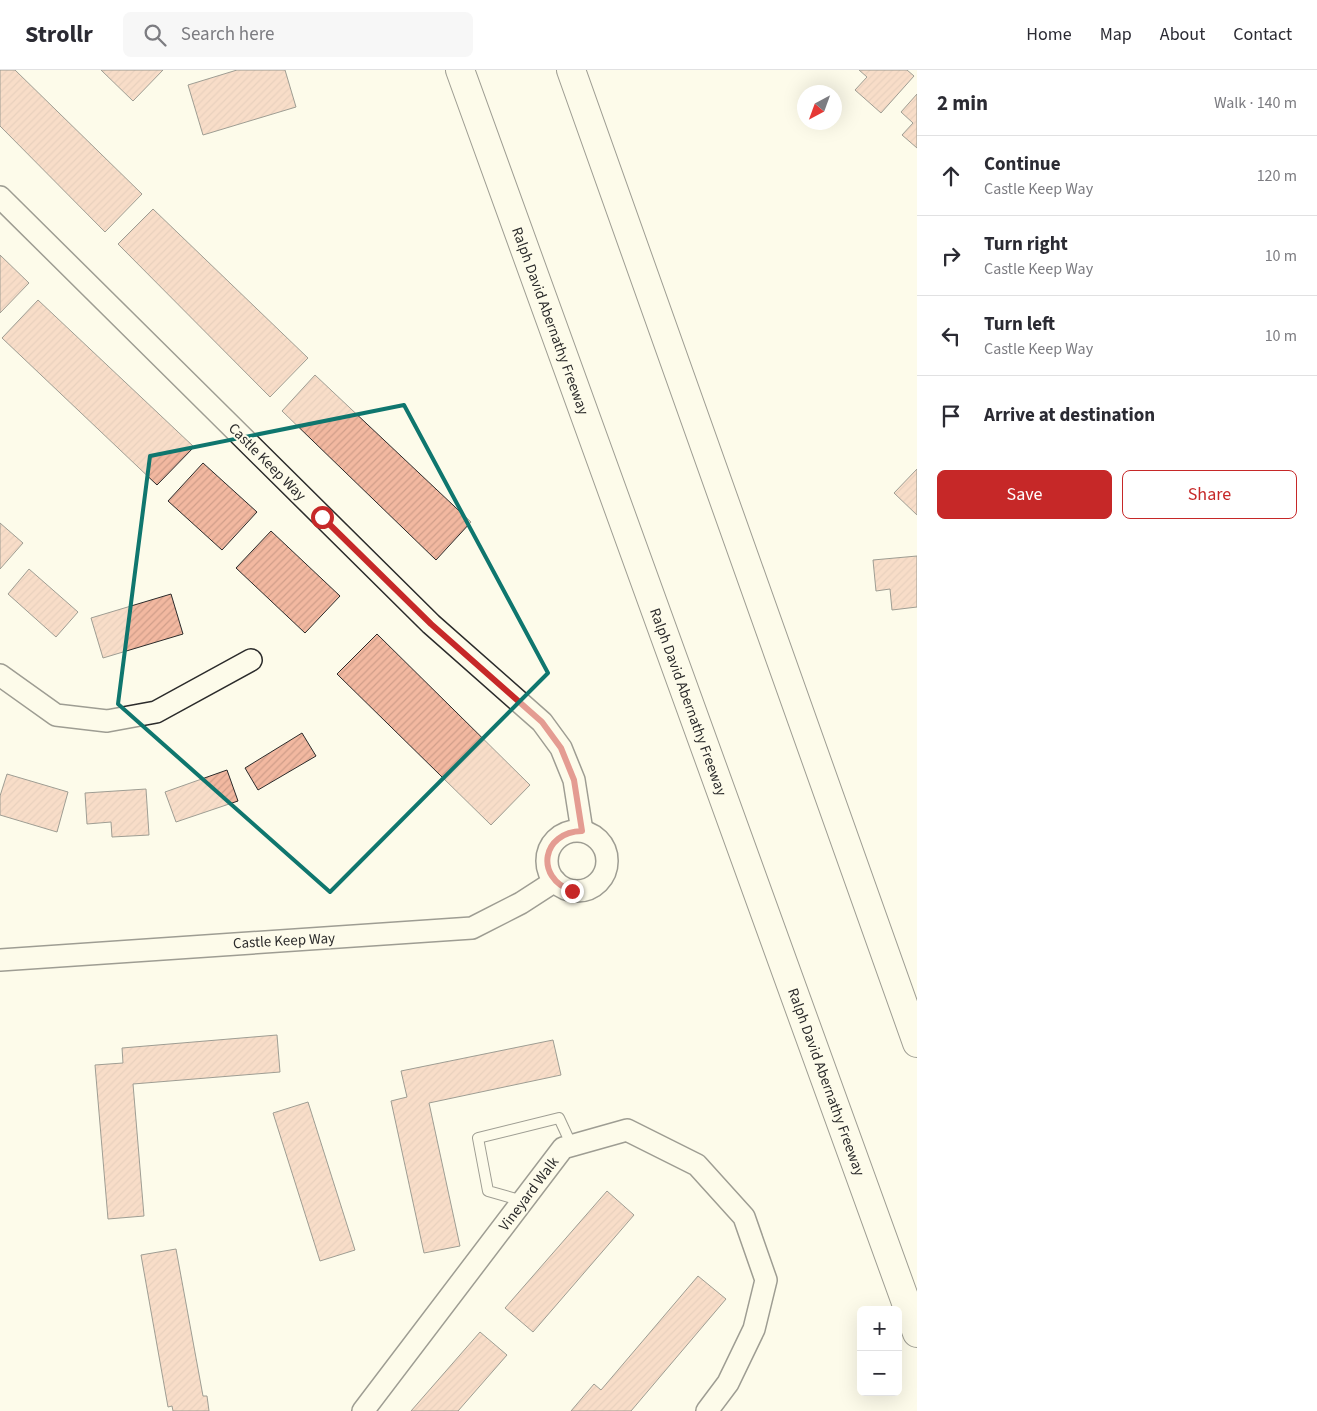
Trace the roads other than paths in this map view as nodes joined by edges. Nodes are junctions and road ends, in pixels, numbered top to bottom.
1 (460, 70) edge
2 (571, 70) edge
3 (0, 197) edge
4 (250, 660) dead end
5 (0, 675) edge
6 (582, 831) junction
7 (555, 881) junction
8 (0, 960) edge
9 (917, 1043) edge
10 (572, 1146) junction
11 (523, 1201) junction
12 (917, 1333) edge
13 (363, 1411) edge
14 (707, 1411) edge

1 - 12 highway, Ralph David Abernathy Freeway
2 - 9 highway
3 - 6 street, Castle Keep Way
4 - 5 street
6 - 7 street
6 - 7 street
7 - 8 street, Castle Keep Way
10 - 11 street, Vineyard Walk
10 - 11 lane
10 - 14 street, Vineyard Walk
11 - 13 street, Vineyard Walk

